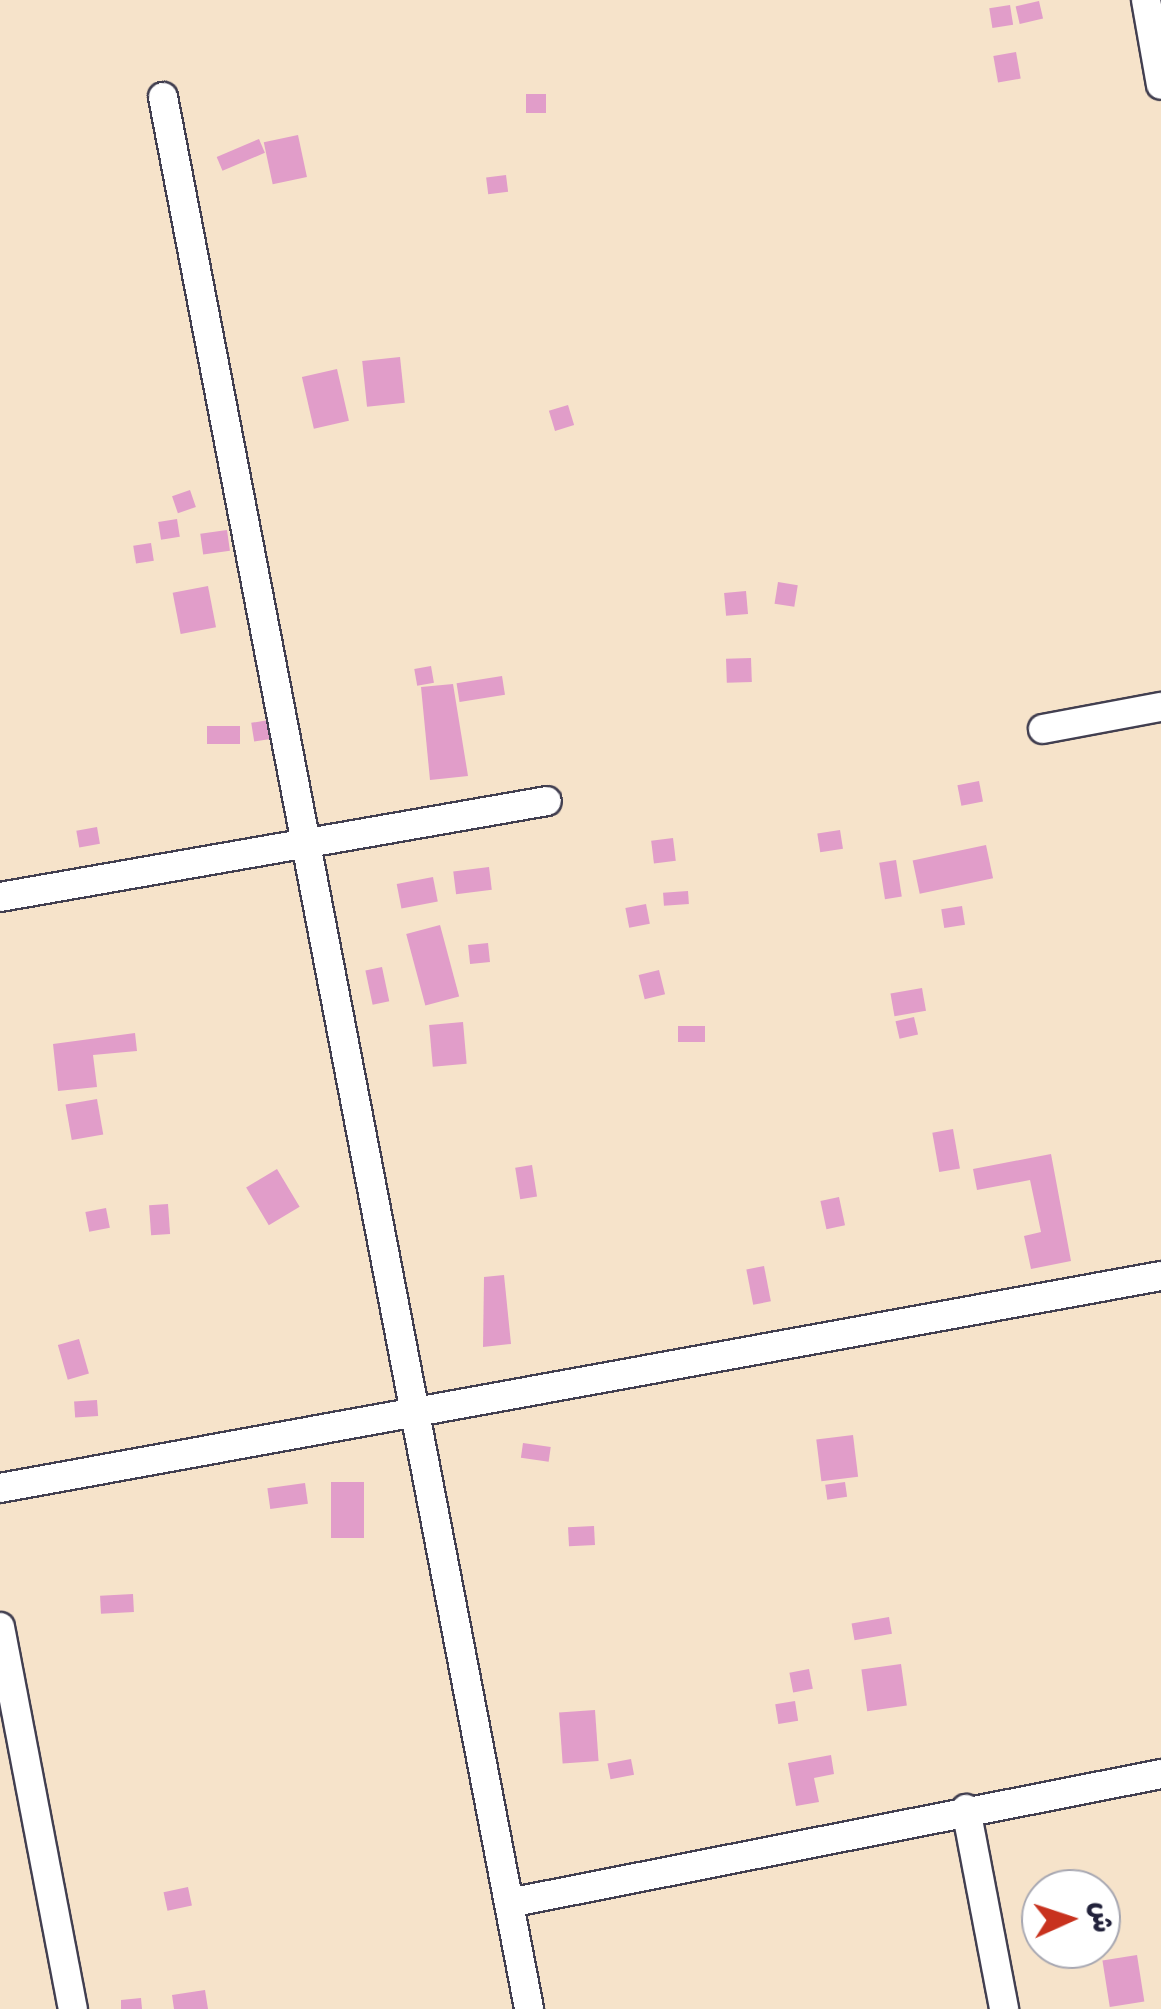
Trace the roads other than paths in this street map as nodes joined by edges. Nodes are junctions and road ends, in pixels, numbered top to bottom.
1 (1146, 0) edge
2 (1161, 85) edge
3 (163, 97) dead end
4 (1161, 707) edge
5 (1043, 729) dead end
6 (547, 801) dead end
7 (306, 844) junction
8 (0, 897) edge
9 (1161, 1276) edge
10 (415, 1412) junction
11 (0, 1488) edge
12 (0, 1628) edge
13 (1161, 1774) edge
14 (966, 1810) junction
15 (509, 1903) junction
16 (74, 2009) edge
17 (530, 2009) edge
18 (1004, 2009) edge

1 - 2 street
3 - 7 street
4 - 5 street
6 - 7 street
7 - 8 street
7 - 10 street
9 - 10 street
10 - 11 street
10 - 15 street
12 - 16 street
13 - 14 street
14 - 15 street
14 - 18 street
15 - 17 street

